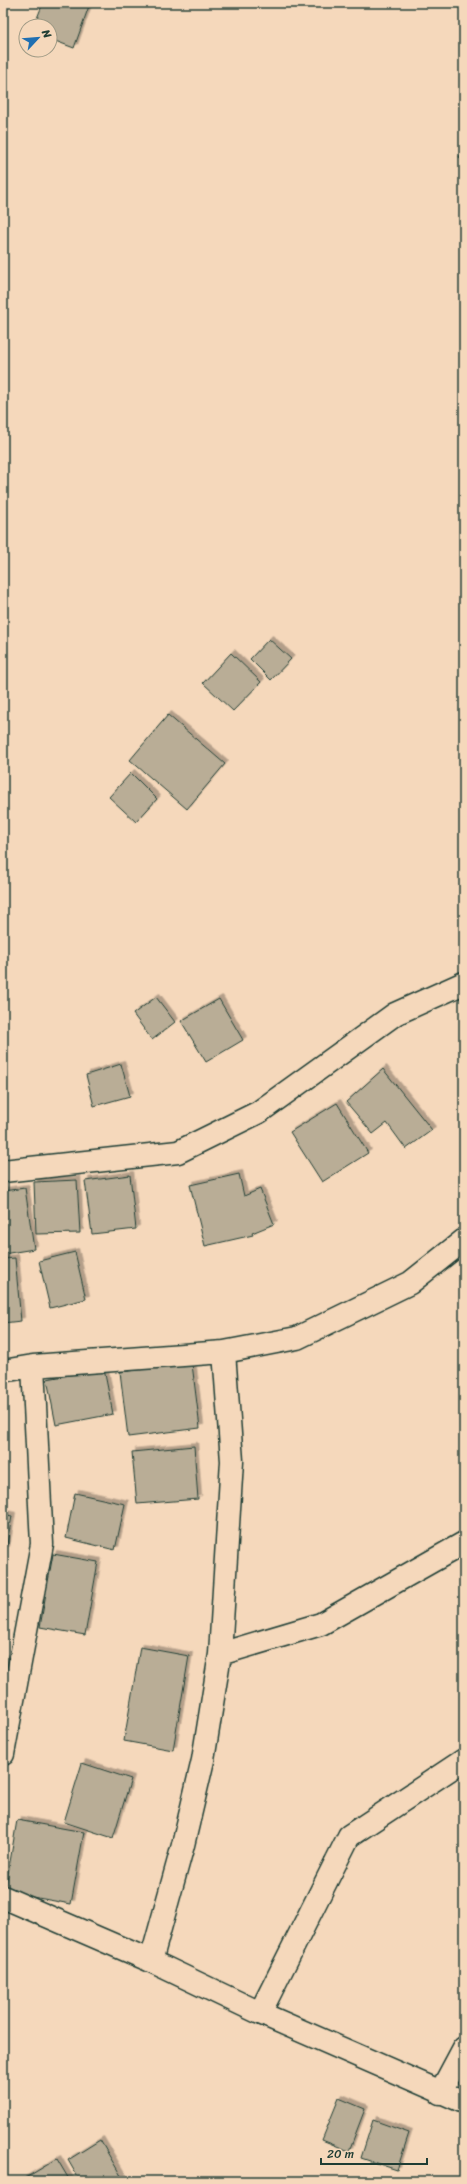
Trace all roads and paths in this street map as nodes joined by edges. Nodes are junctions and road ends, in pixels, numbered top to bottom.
1 (464, 983) edge
2 (3, 1171) edge
3 (464, 1240) edge
4 (224, 1352) junction
5 (33, 1366) junction
6 (3, 1371) edge
7 (464, 1543) edge
8 (220, 1654) junction
9 (3, 1754) edge
10 (464, 1760) edge
11 (3, 1897) edge
12 (151, 1961) junction
13 (260, 2012) junction
14 (464, 2048) edge
15 (440, 2093) junction
16 (464, 2102) edge

1 - 2 street
3 - 4 street
4 - 5 street
4 - 8 street
5 - 6 street
5 - 9 street
7 - 8 street
8 - 12 street
10 - 13 street
11 - 12 street
12 - 13 street
13 - 15 street
14 - 15 street
15 - 16 street

